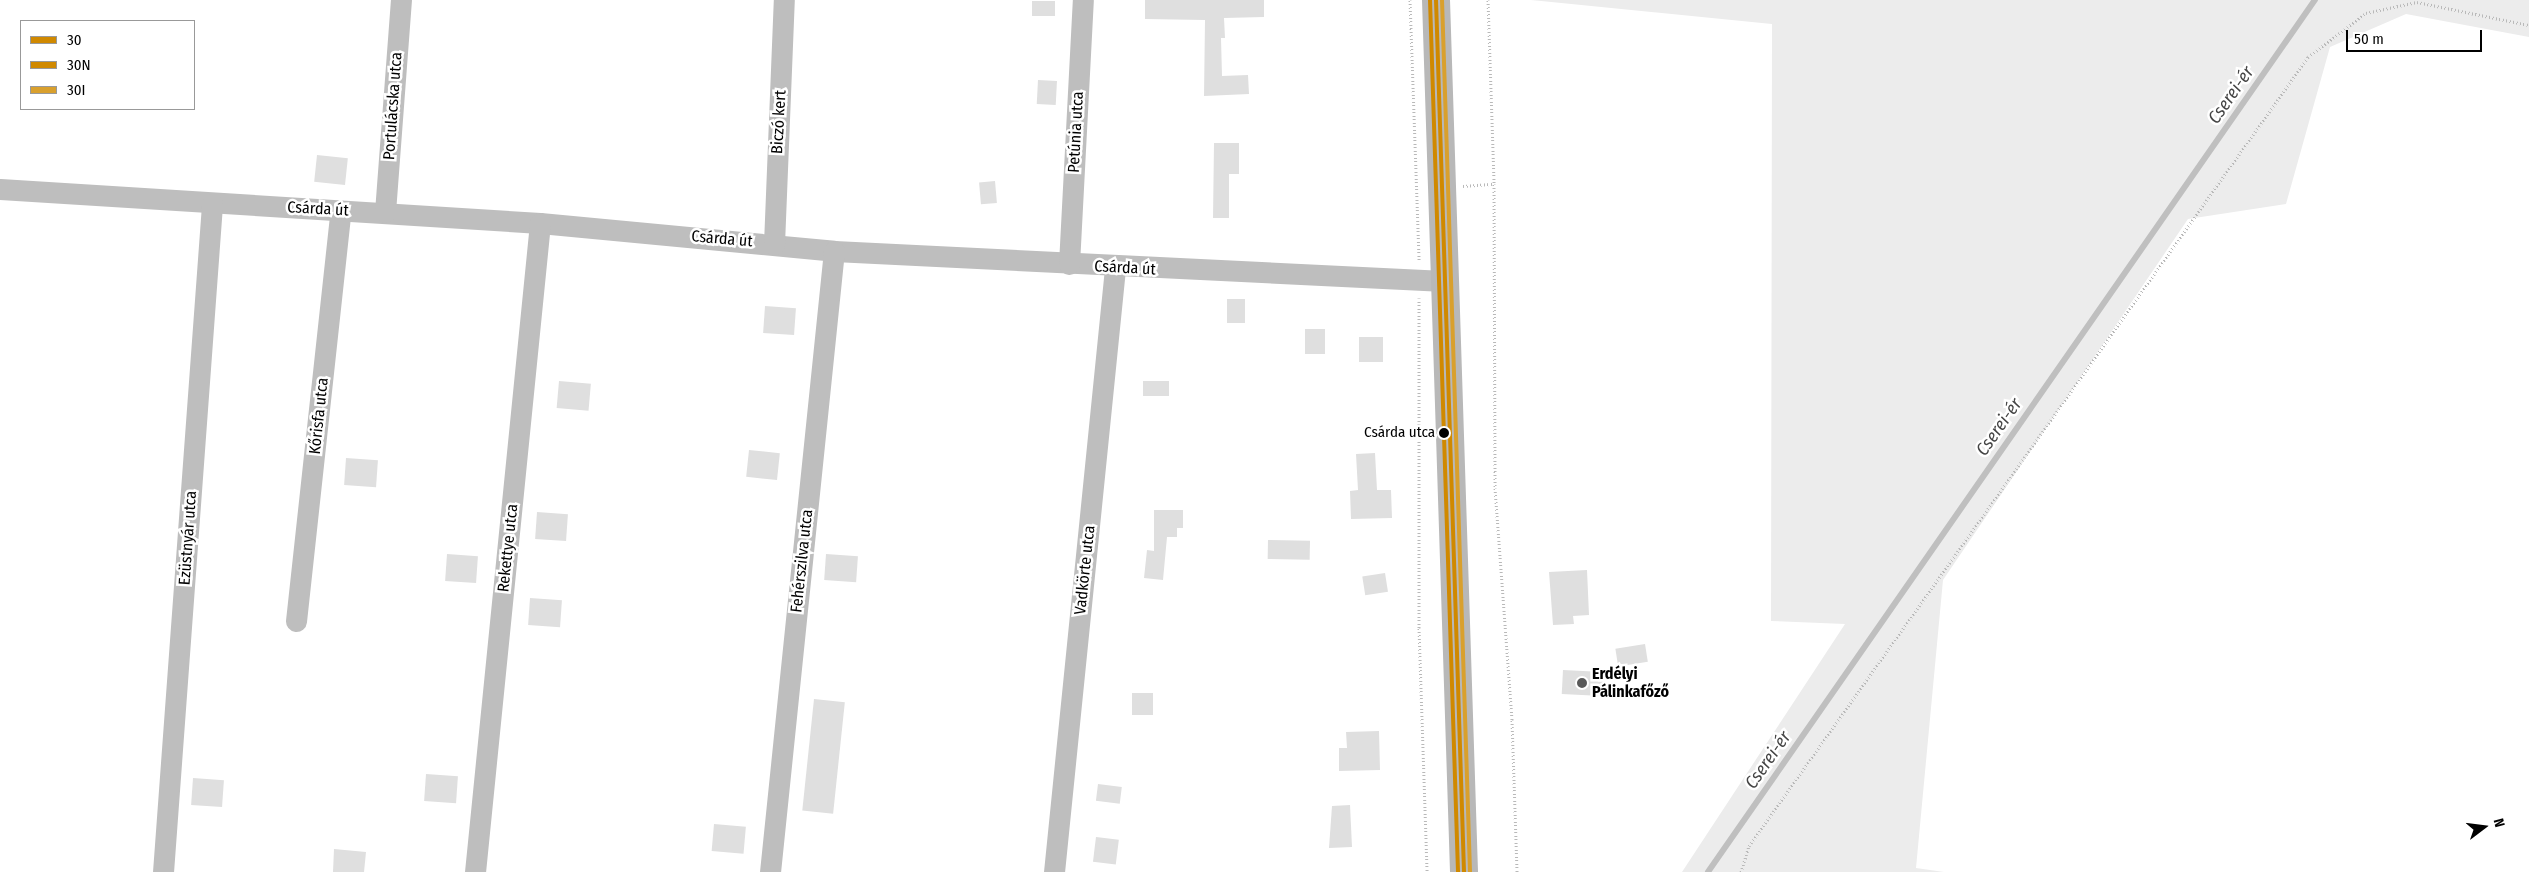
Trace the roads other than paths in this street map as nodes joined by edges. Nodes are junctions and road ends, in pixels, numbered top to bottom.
1 (401, 0) edge
2 (784, 0) edge
3 (1083, 0) edge
4 (1436, 0) edge
5 (0, 189) edge
6 (212, 204) junction
7 (341, 210) junction
8 (385, 212) junction
9 (540, 223) junction
10 (774, 244) junction
11 (834, 250) junction
12 (1069, 264) junction
13 (1115, 268) junction
14 (1431, 280) junction
15 (296, 621) dead end
16 (164, 872) edge
17 (475, 872) edge
18 (770, 872) edge
19 (1054, 872) edge
20 (1464, 872) edge

1 - 8 street, Portulácska utca
2 - 10 street, Biczó kert
3 - 12 street, Petúnia utca
4 - 14 main road
5 - 6 street, Csárda út
6 - 7 street, Csárda út
6 - 16 street, Ezüstnyár utca
7 - 8 street, Csárda út
7 - 15 street, Kőrisfa utca
8 - 9 street, Csárda út
9 - 10 street, Csárda út
9 - 17 street, Rekettye utca
10 - 11 street, Csárda út
11 - 12 street, Csárda út
11 - 18 street, Fehérszilva utca
12 - 13 street, Csárda út
13 - 14 street, Csárda út
13 - 19 street, Vadkörte utca
14 - 20 main road

